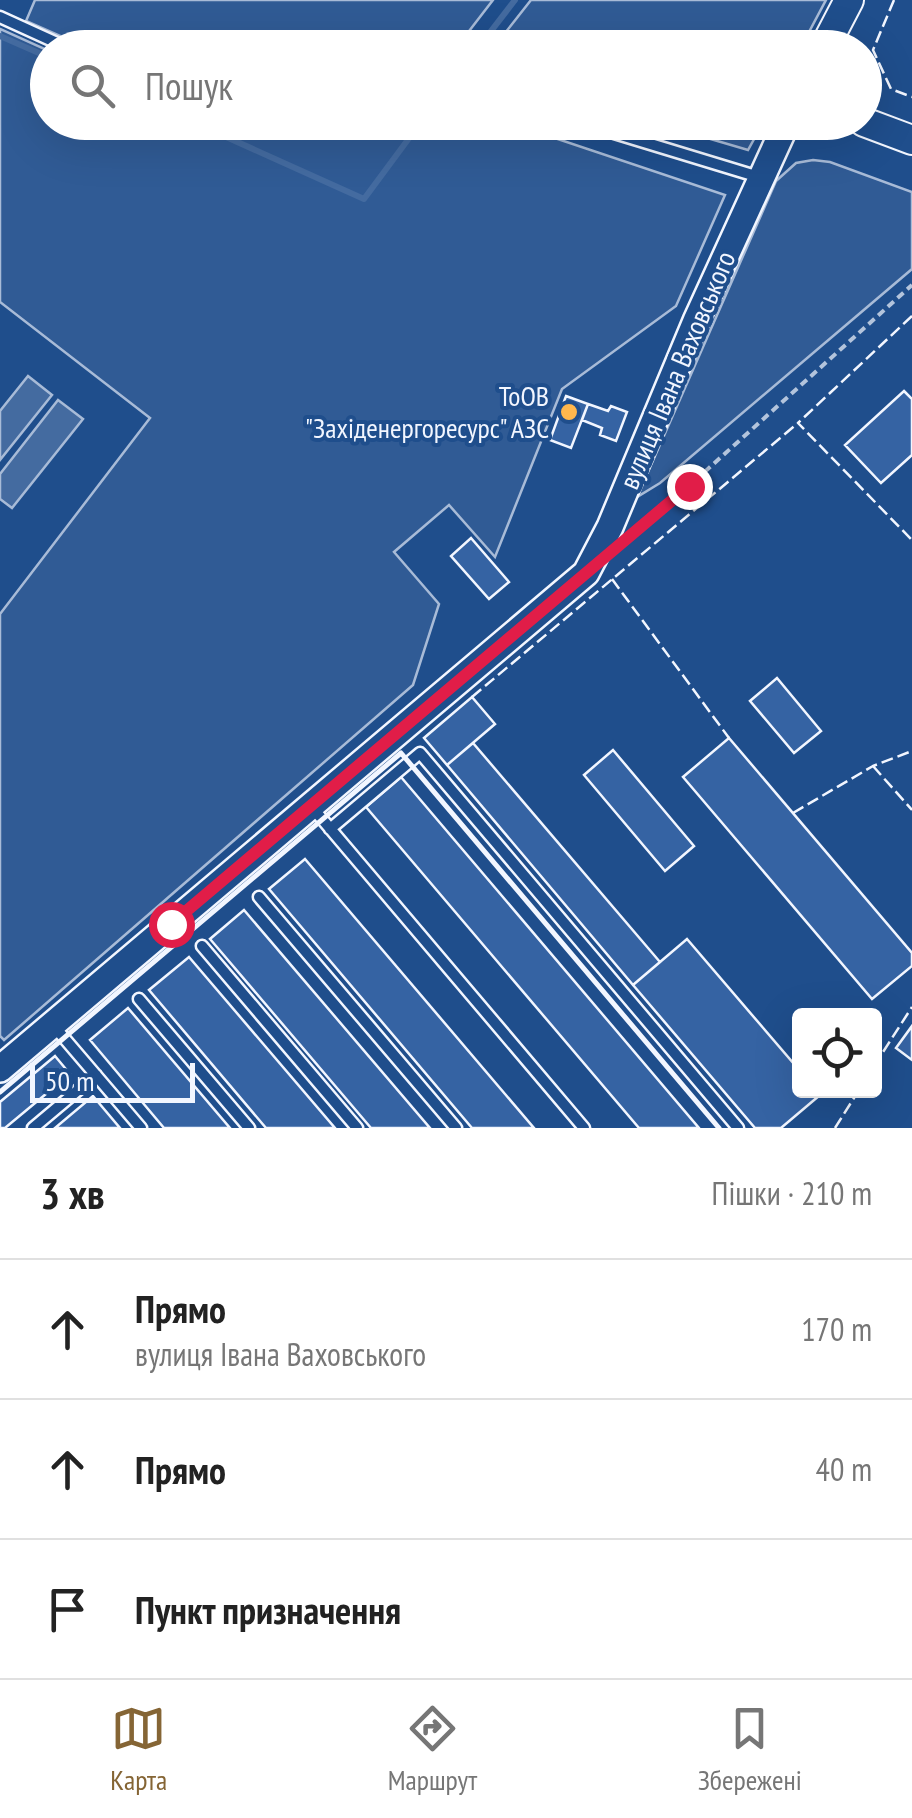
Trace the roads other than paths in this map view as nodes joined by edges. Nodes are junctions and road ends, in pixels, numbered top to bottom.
1 (849, 0) edge
2 (0, 17) edge
3 (833, 30) edge
4 (30, 31) edge
5 (882, 129) edge
6 (638, 140) edge
7 (778, 140) edge
8 (912, 140) edge
9 (760, 177) junction
10 (310, 806) junction
11 (330, 829) junction
12 (260, 897) dead end
13 (202, 946) dead end
14 (139, 998) dead end
15 (53, 1024) junction
16 (0, 1068) edge
17 (96, 1075) junction
18 (34, 1128) edge
19 (141, 1128) edge
20 (249, 1128) edge
21 (357, 1128) edge
22 (456, 1128) edge
23 (584, 1128) edge
24 (738, 1128) edge

1 - 3 main road
2 - 4 lane
5 - 8 main road
6 - 9 lane
7 - 9 street, вулиця Івана Ваховського
9 - 10 street, вулиця Івана Ваховського
10 - 11 lane
10 - 15 street, вулиця Івана Ваховського
11 - 23 lane
11 - 24 lane
12 - 22 lane
13 - 21 lane
14 - 20 lane
15 - 16 street, вулиця Івана Ваховського
15 - 17 lane
17 - 18 lane
17 - 19 lane

